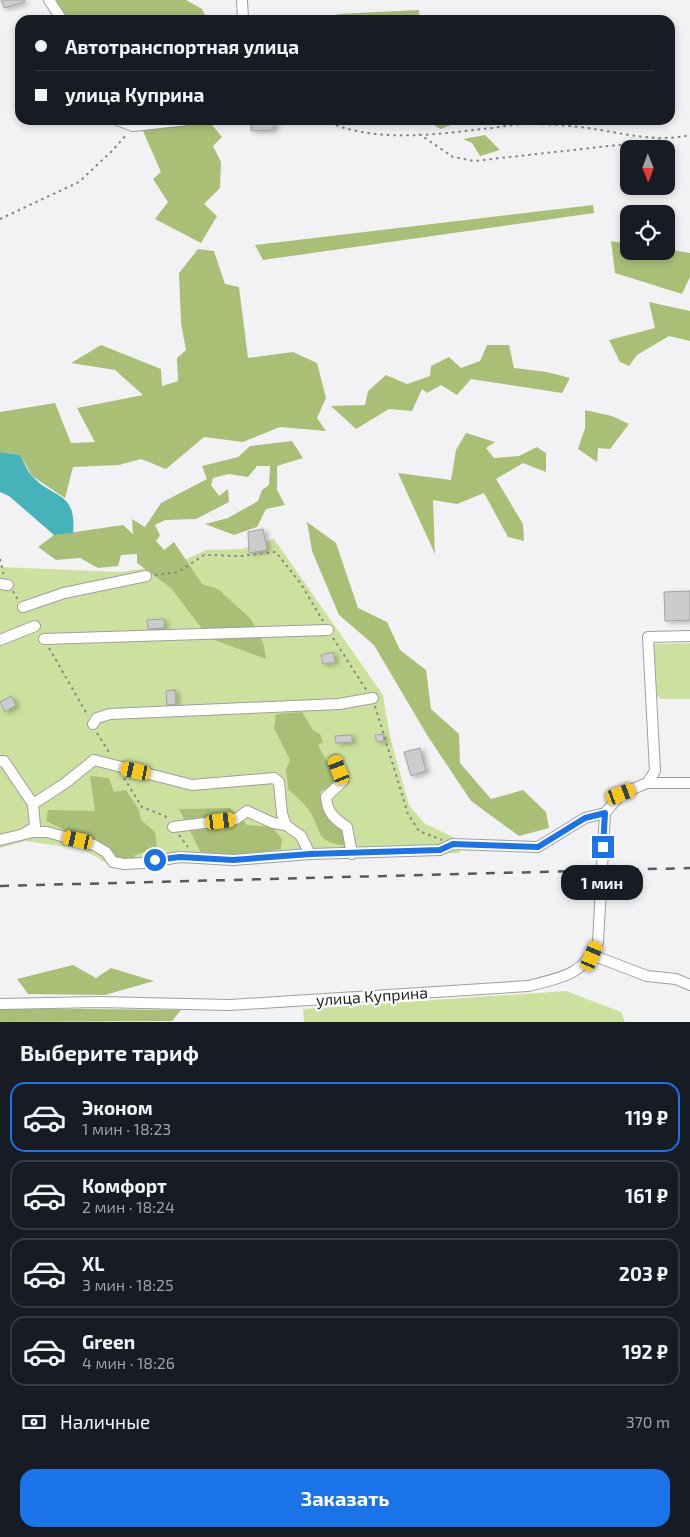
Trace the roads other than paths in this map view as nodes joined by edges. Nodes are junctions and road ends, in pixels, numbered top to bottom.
1 (50, 0) edge
2 (242, 0) edge
3 (59, 15) edge
4 (243, 15) edge
5 (146, 576) road end
6 (23, 607) dead end
7 (35, 626) dead end
8 (328, 630) road end
9 (690, 636) edge
10 (44, 639) dead end
11 (0, 640) edge
12 (373, 698) road end
13 (92, 724) dead end
14 (335, 760) dead end
15 (0, 761) edge
16 (690, 783) edge
17 (647, 784) junction
18 (33, 804) junction
19 (605, 813) junction
20 (286, 825) junction
21 (173, 827) dead end
22 (22, 834) junction
23 (0, 840) edge
24 (310, 854) junction
25 (352, 854) junction
26 (592, 956) junction
27 (690, 985) edge
28 (0, 1004) edge

1 - 3 street
2 - 4 street
5 - 6 street
7 - 11 street
8 - 10 street
9 - 17 street
12 - 13 street
14 - 25 street
15 - 18 street
16 - 17 street
17 - 19 street
18 - 20 street
18 - 22 street
19 - 25 street
19 - 26 street
20 - 21 street
20 - 24 street
22 - 23 street
22 - 24 street
24 - 25 street
26 - 27 street
26 - 28 street, улица Куприна

